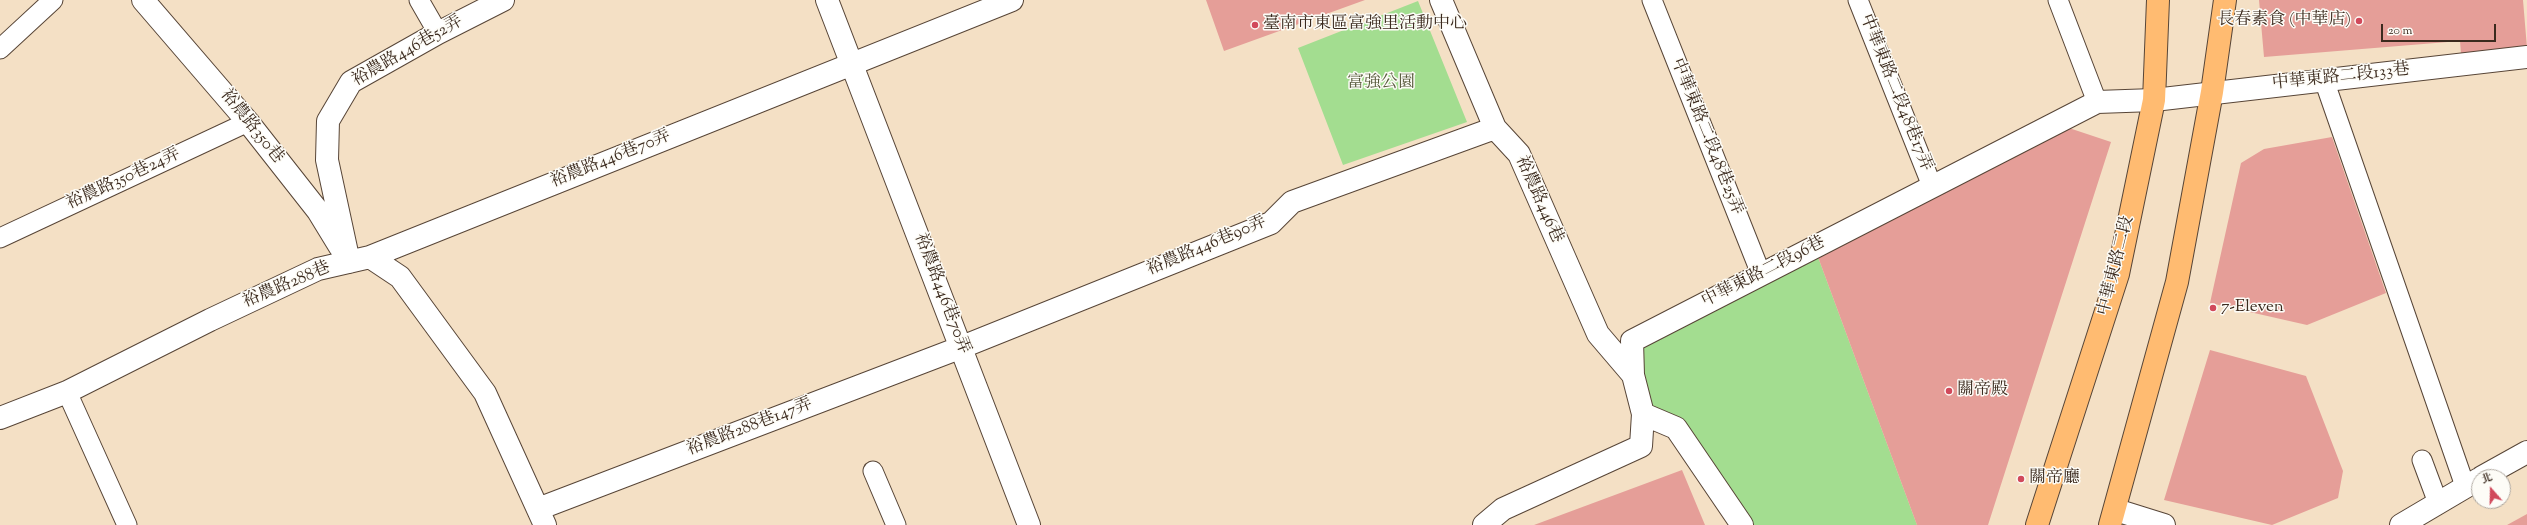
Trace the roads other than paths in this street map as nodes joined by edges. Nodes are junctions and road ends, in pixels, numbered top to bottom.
1 (53, 0) edge
2 (143, 0) edge
3 (419, 0) edge
4 (504, 0) edge
5 (827, 0) edge
6 (1012, 0) edge
7 (1441, 0) edge
8 (1652, 0) edge
9 (1858, 0) edge
10 (2058, 0) edge
11 (2158, 0) edge
12 (2225, 0) edge
13 (438, 33) junction
14 (0, 49) edge
15 (2527, 57) edge
16 (852, 63) junction
17 (2324, 80) junction
18 (2212, 92) junction
19 (2154, 100) junction
20 (2097, 102) junction
21 (248, 122) junction
22 (1494, 128) junction
23 (1932, 186) junction
24 (0, 238) edge
25 (370, 257) junction
26 (349, 262) junction
27 (1761, 274) junction
28 (962, 347) junction
29 (1633, 375) junction
30 (67, 392) junction
31 (1643, 414) junction
32 (0, 418) edge
33 (2527, 452) edge
34 (2422, 460) dead end
35 (2471, 469) edge
36 (2497, 469) edge
37 (873, 471) dead end
38 (2471, 484) edge
39 (2438, 503) junction
40 (542, 517) edge
41 (2113, 518) edge
42 (127, 525) edge
43 (896, 525) edge
44 (1029, 525) edge
45 (1484, 525) edge
46 (1742, 525) edge
47 (2037, 525) edge
48 (2164, 525) edge
49 (2401, 525) edge

1 - 14 lane
2 - 21 street, 裕農路350巷
3 - 13 lane
4 - 13 street, 裕農路446巷52弄
5 - 16 street, 裕農路446巷70弄
6 - 16 street, 裕農路446巷70弄
7 - 22 street, 裕農路446巷
8 - 27 lane, 中華東路二段48巷25弄
9 - 23 lane, 中華東路二段48巷17弄
10 - 20 lane
11 - 19 main road, 中華東路二段
12 - 18 main road
13 - 26 street, 裕農路446巷52弄
15 - 17 street, 中華東路二段133巷
16 - 25 street, 裕農路446巷70弄
16 - 28 street, 裕農路446巷70弄
17 - 18 street, 中華東路二段133巷
17 - 35 lane
18 - 19 street, 中華東路二段133巷
18 - 41 main road
19 - 20 street, 中華東路二段96巷
19 - 47 main road, 中華東路二段
20 - 23 street, 中華東路二段96巷
21 - 24 lane, 裕農路350巷24弄
21 - 26 street, 裕農路350巷
22 - 28 street, 裕農路446巷90弄
22 - 29 street, 裕農路446巷
23 - 27 street, 中華東路二段96巷
25 - 26 street, 裕農路288巷
25 - 40 street
26 - 30 street, 裕農路288巷
27 - 29 street, 中華東路二段96巷
28 - 40 street, 裕農路288巷147弄
28 - 44 street, 裕農路446巷70弄
29 - 31 street, 中華東路二段96巷
30 - 32 street, 裕農路288巷
30 - 42 lane
31 - 45 street, 中華東路二段96巷
31 - 46 street
33 - 36 street
34 - 39 lane
37 - 43 lane
38 - 39 street
39 - 49 street
41 - 48 street

